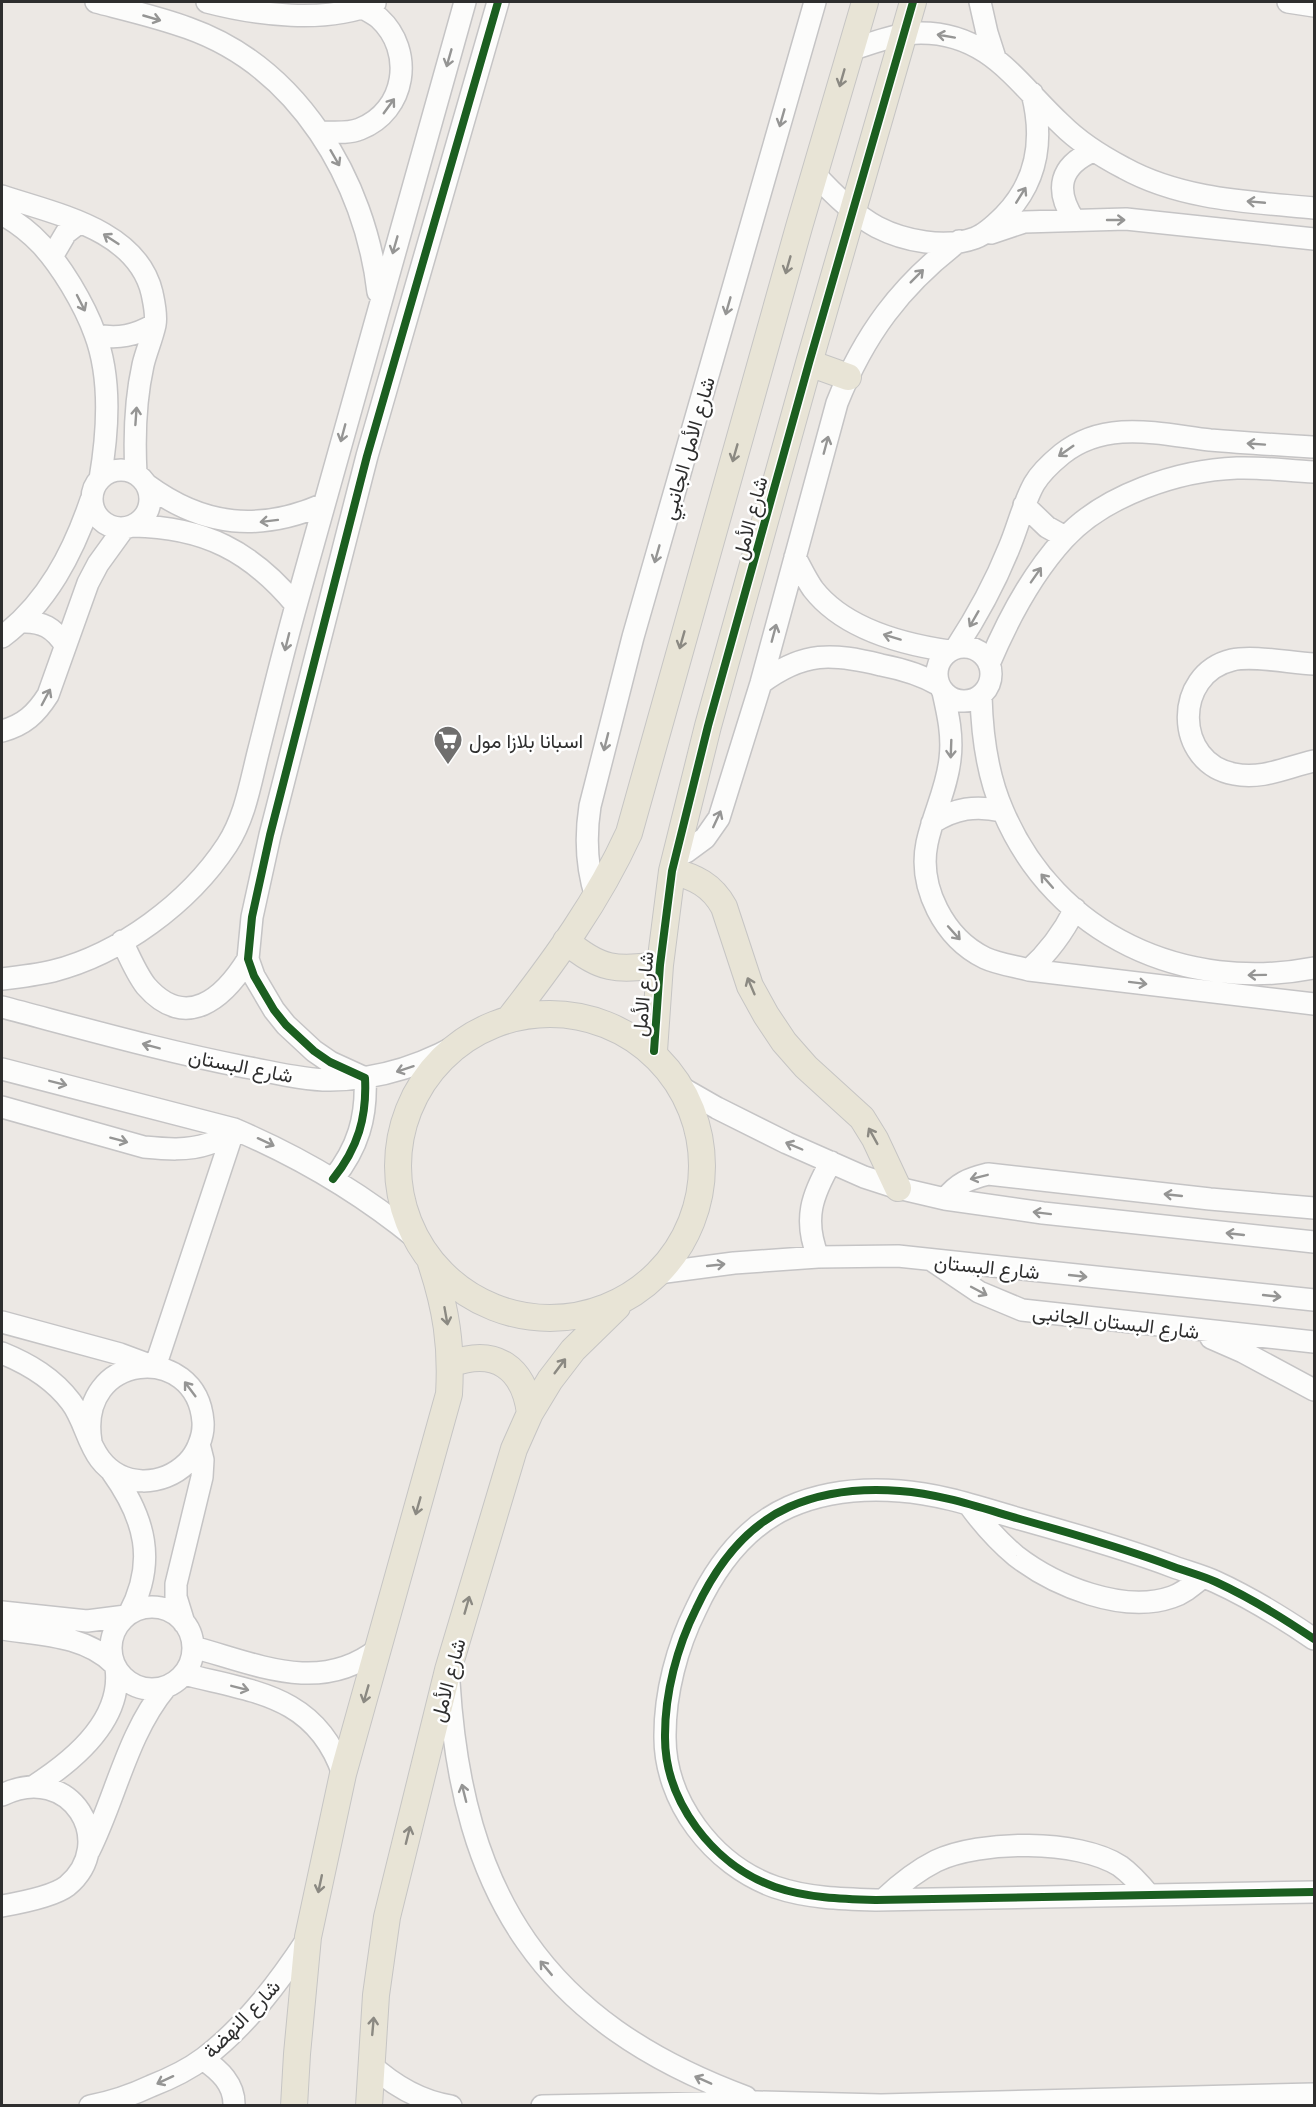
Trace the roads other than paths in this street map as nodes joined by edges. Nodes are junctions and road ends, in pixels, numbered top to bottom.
1 (96, 2) edge
2 (207, 2) edge
3 (465, 2) edge
4 (498, 2) edge
5 (815, 2) edge
6 (864, 2) edge
7 (913, 2) edge
8 (980, 2) edge
9 (1288, 2) edge
10 (371, 5) edge
11 (1314, 6) edge
12 (904, 34) junction
13 (850, 51) junction
14 (995, 58) junction
15 (1032, 93) junction
16 (319, 132) junction
17 (1093, 151) junction
18 (814, 173) junction
19 (2, 196) edge
20 (1314, 208) edge
21 (853, 211) junction
22 (2, 214) edge
23 (1074, 220) junction
24 (79, 224) junction
25 (968, 239) junction
26 (1314, 239) edge
27 (53, 255) junction
28 (379, 302) junction
29 (155, 324) junction
30 (96, 335) junction
31 (809, 363) junction
32 (848, 377) junction
33 (1195, 438) junction
34 (1314, 447) edge
35 (1201, 471) junction
36 (1314, 472) edge
37 (100, 479) junction
38 (141, 480) junction
39 (91, 500) junction
40 (324, 504) junction
41 (1024, 505) junction
42 (129, 527) junction
43 (1065, 537) junction
44 (795, 557) junction
45 (296, 605) junction
46 (22, 622) junction
47 (2, 637) edge
48 (65, 645) junction
49 (952, 650) junction
50 (989, 664) junction
51 (1314, 664) edge
52 (761, 682) junction
53 (941, 688) junction
54 (981, 696) junction
55 (2, 731) edge
56 (1314, 760) edge
57 (1002, 811) junction
58 (932, 823) junction
59 (673, 864) junction
60 (596, 897) junction
61 (1075, 909) junction
62 (122, 941) junction
63 (566, 941) junction
64 (248, 959) junction
65 (660, 965) junction
66 (1314, 968) edge
67 (1029, 970) junction
68 (2, 979) edge
69 (1314, 1004) edge
70 (2, 1007) edge
71 (509, 1019) junction
72 (476, 1034) junction
73 (654, 1051) junction
74 (2, 1069) edge
75 (365, 1078) junction
76 (682, 1088) junction
77 (2, 1107) edge
78 (234, 1128) junction
79 (831, 1162) junction
80 (333, 1179) junction
81 (898, 1188) junction
82 (945, 1199) junction
83 (1314, 1208) edge
84 (1314, 1242) edge
85 (423, 1249) junction
86 (818, 1257) junction
87 (930, 1259) junction
88 (658, 1273) junction
89 (629, 1296) junction
90 (1314, 1300) edge
91 (2, 1322) edge
92 (1191, 1329) junction
93 (1314, 1342) edge
94 (2, 1353) edge
95 (451, 1364) junction
96 (155, 1367) junction
97 (1314, 1390) edge
98 (530, 1413) junction
99 (91, 1442) junction
100 (199, 1444) junction
101 (112, 1471) junction
102 (969, 1505) junction
103 (1203, 1578) junction
104 (2, 1612) edge
105 (127, 1615) junction
106 (184, 1623) junction
107 (2, 1629) edge
108 (1314, 1639) edge
109 (193, 1647) junction
110 (378, 1649) junction
111 (115, 1666) junction
112 (448, 1670) junction
113 (184, 1674) junction
114 (166, 1687) junction
115 (343, 1774) junction
116 (34, 1785) junction
117 (2, 1795) edge
118 (86, 1857) junction
119 (2, 1889) edge
120 (1314, 1892) edge
121 (1149, 1895) junction
122 (33, 1898) junction
123 (884, 1899) junction
124 (2, 1906) edge
125 (308, 1937) junction
126 (203, 2059) junction
127 (370, 2064) junction
128 (1314, 2094) edge
129 (757, 2102) junction
130 (881, 2105) edge
131 (90, 2106) edge
132 (234, 2106) edge
133 (294, 2106) edge
134 (369, 2106) edge
135 (451, 2106) edge
136 (542, 2106) edge

1 -> 16 street
2 - 10 street
3 -> 28 street
4 - 64 street
5 -> 60 street, شارع الأمل الجانبي
6 - 13 main road, شارع الأمل
7 - 12 main road, شارع الأمل
8 - 14 street
9 - 11 street
16 -> 10 street
12 - 13 street
14 -> 12 street
12 - 21 main road, شارع الأمل
13 -> 18 main road, شارع الأمل
14 - 15 street
15 - 17 street
25 -> 15 street
16 -> 28 street
20 -> 17 street
17 - 23 street
18 - 21 street
18 -> 60 main road, شارع الأمل
19 - 24 street
21 - 25 street
21 - 31 main road, شارع الأمل
22 - 27 street
23 - 25 street
23 -> 26 street
24 - 27 street
29 -> 24 street
32 -> 25 street
27 -> 30 street
28 -> 40 street
29 - 30 street
38 -> 29 street
30 - 37 street
31 - 32 main road
31 - 59 main road, شارع الأمل
44 -> 32 street
34 -> 33 street
33 - 35 street
33 -> 41 street
35 - 36 street
35 - 43 street
37 - 38 street
37 - 39 street
40 -> 38 street
38 - 42 street
39 - 42 street
39 - 46 street
40 - 45 street
41 - 43 street
41 -> 49 street
42 - 45 street
42 - 48 street
50 -> 43 street
49 -> 44 street
52 -> 44 street
45 -> 62 street
46 - 47 street
46 - 48 street
55 -> 48 street
49 - 50 street
49 - 53 street
50 - 54 street
51 - 56 street
52 - 53 street
59 -> 52 street
53 - 54 street
53 -> 58 street
54 - 57 street
57 - 58 street
61 -> 57 street
58 -> 67 street
59 - 65 main road, شارع الأمل
81 -> 59 main road
60 - 63 main road, شارع الأمل
66 -> 61 street
61 - 67 street
62 - 64 street
62 - 68 street
63 - 65 main road
63 - 71 main road, شارع الأمل
64 - 75 street
65 - 73 main road, شارع الأمل
67 -> 69 street
75 -> 70 street, شارع البستان
71 - 72 main road
71 - 73 main road
72 -> 75 street, شارع البستان
72 - 85 main road
73 - 76 main road
74 -> 78 street
75 - 80 street
79 -> 76 street
76 - 88 main road
77 -> 78 street
78 -> 80 street
78 - 96 street
79 - 81 street
79 - 86 street
80 - 85 street
81 - 82 street
83 -> 82 street
84 -> 82 street
85 - 89 main road
85 -> 95 main road
86 - 87 street, شارع البستان
88 -> 86 street, شارع البستان
87 -> 90 street, شارع البستان
87 -> 92 street, شارع البستان الجانبى
88 - 89 main road
98 -> 89 main road, شارع الأمل
91 - 96 street
92 - 93 street, شارع البستان الجانبى
92 - 97 street
94 - 99 street
95 - 98 main road
95 -> 110 main road
96 - 99 street
100 -> 96 street
112 -> 98 main road, شارع الأمل
99 - 101 street
100 - 101 street
100 - 106 street
101 - 105 street
102 - 103 street
102 - 103 street
102 - 123 street
103 - 108 street
104 - 105 street
105 - 106 street
105 - 111 street
106 - 109 street
107 - 111 street
109 - 110 street
109 - 113 street
110 -> 115 main road
111 - 114 street
111 - 116 street
127 -> 112 main road, شارع الأمل
129 -> 112 street
113 - 114 street
113 -> 115 street
114 - 118 street
115 -> 125 main road
116 - 117 street
116 - 118 street
118 - 122 street
119 - 122 street
120 - 121 street
121 - 123 street
121 - 123 street
122 - 124 street
125 - 126 street, شارع النهضة
125 - 133 main road
126 -> 131 street, شارع النهضة
126 - 132 street
127 - 134 main road, شارع الأمل
127 - 135 street
128 - 130 street
129 - 130 street
129 - 136 street

